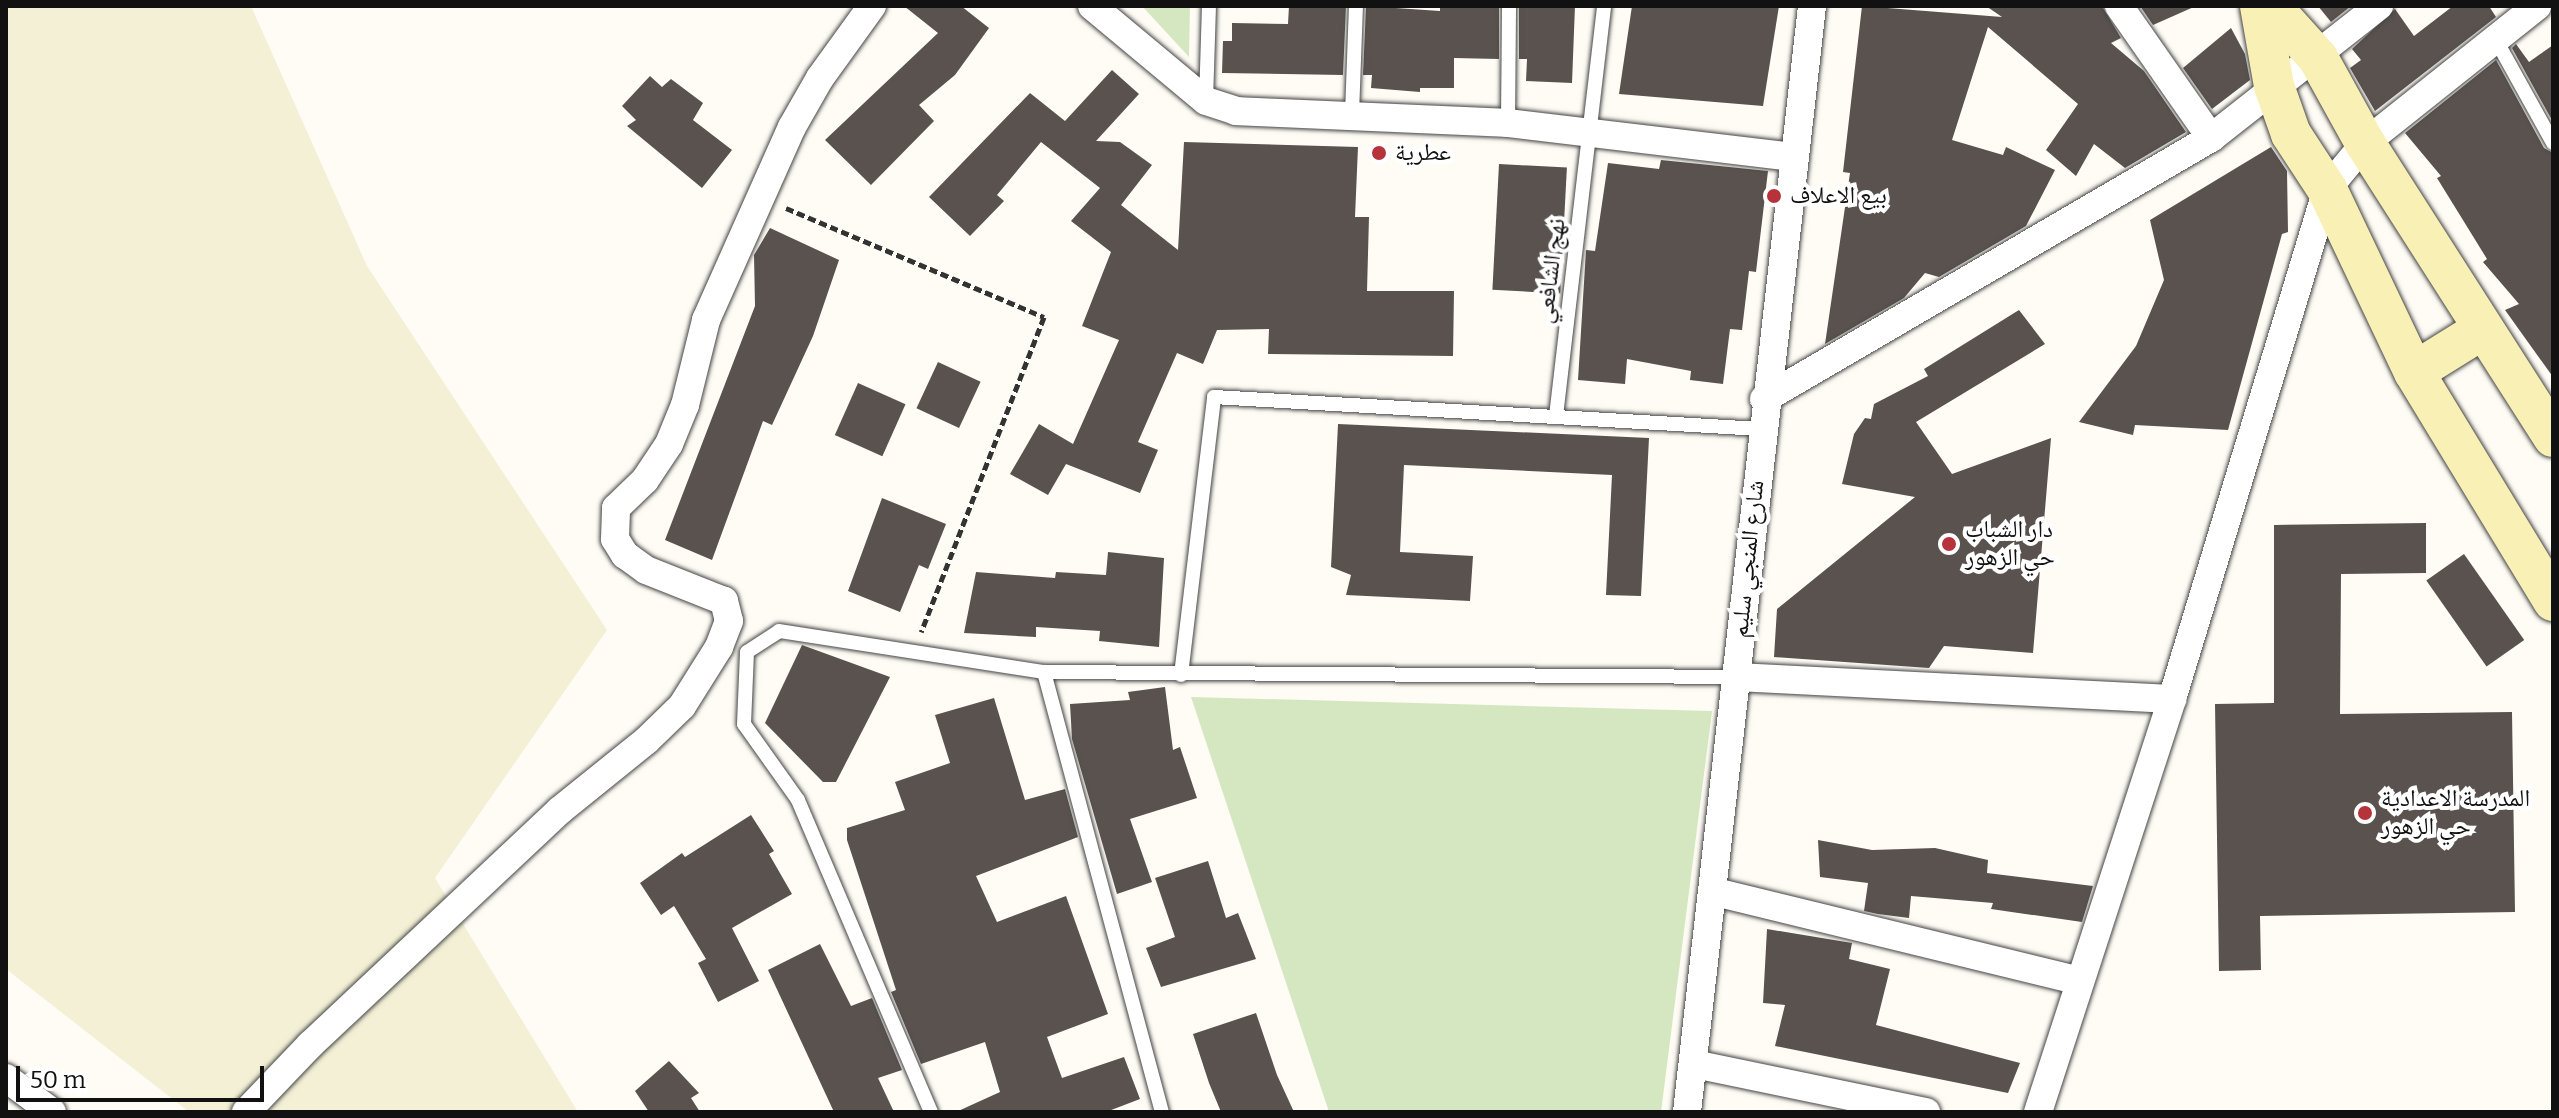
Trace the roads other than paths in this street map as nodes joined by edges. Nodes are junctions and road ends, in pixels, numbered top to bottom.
1 (872, 6) edge
2 (1092, 6) edge
3 (1209, 6) edge
4 (1356, 6) edge
5 (1509, 6) edge
6 (1604, 6) edge
7 (1812, 6) edge
8 (2119, 6) edge
9 (2260, 6) edge
10 (2271, 6) edge
11 (2379, 6) edge
12 (2537, 6) edge
13 (2496, 40) junction
14 (2318, 58) junction
15 (2274, 86) junction
16 (1206, 101) junction
17 (1352, 114) junction
18 (1508, 123) junction
19 (1590, 132) junction
20 (2211, 138) junction
21 (2365, 143) junction
22 (2553, 143) edge
23 (1794, 157) junction
24 (2327, 189) junction
25 (2483, 329) junction
26 (2414, 372) junction
27 (1764, 399) junction
28 (1556, 416) junction
29 (1761, 429) junction
30 (2553, 437) edge
31 (2553, 601) edge
32 (1044, 672) junction
33 (1181, 675) junction
34 (1736, 677) junction
35 (2172, 699) junction
36 (1715, 892) junction
37 (2077, 980) junction
38 (1694, 1064) junction
39 (6, 1078) edge
40 (52, 1112) edge
41 (246, 1112) edge
42 (931, 1112) edge
43 (1162, 1112) edge
44 (1687, 1112) edge
45 (1926, 1112) edge
46 (2038, 1112) edge

1 - 41 street
2 - 16 street
3 - 16 lane
4 - 17 lane
5 - 18 lane
6 - 19 lane, نهج الشافعي
7 - 23 street, شارع المنجي سليم
8 - 20 street
9 - 15 street
10 - 14 street
11 - 14 street
12 - 13 street
13 - 21 street
13 - 22 lane
14 - 15 street
14 - 21 street
15 - 20 street
15 - 24 street
16 - 17 street
17 - 18 street
18 - 19 street
19 - 23 street
19 - 28 lane, نهج الشافعي
20 - 27 street
21 - 24 street
21 - 25 street
23 - 27 street, شارع المنجي سليم
24 - 26 street
24 - 35 street
25 - 26 street
25 - 30 street
26 - 31 street
27 - 29 street, شارع المنجي سليم
28 - 29 lane
28 - 33 lane
29 - 34 street, شارع المنجي سليم
32 - 33 lane
32 - 42 lane
32 - 43 lane
33 - 34 lane
34 - 35 street
34 - 36 street, شارع المنجي سليم
35 - 37 street
36 - 37 street
36 - 38 street, شارع المنجي سليم
37 - 46 street
38 - 44 street, شارع المنجي سليم
38 - 45 street
39 - 40 street

